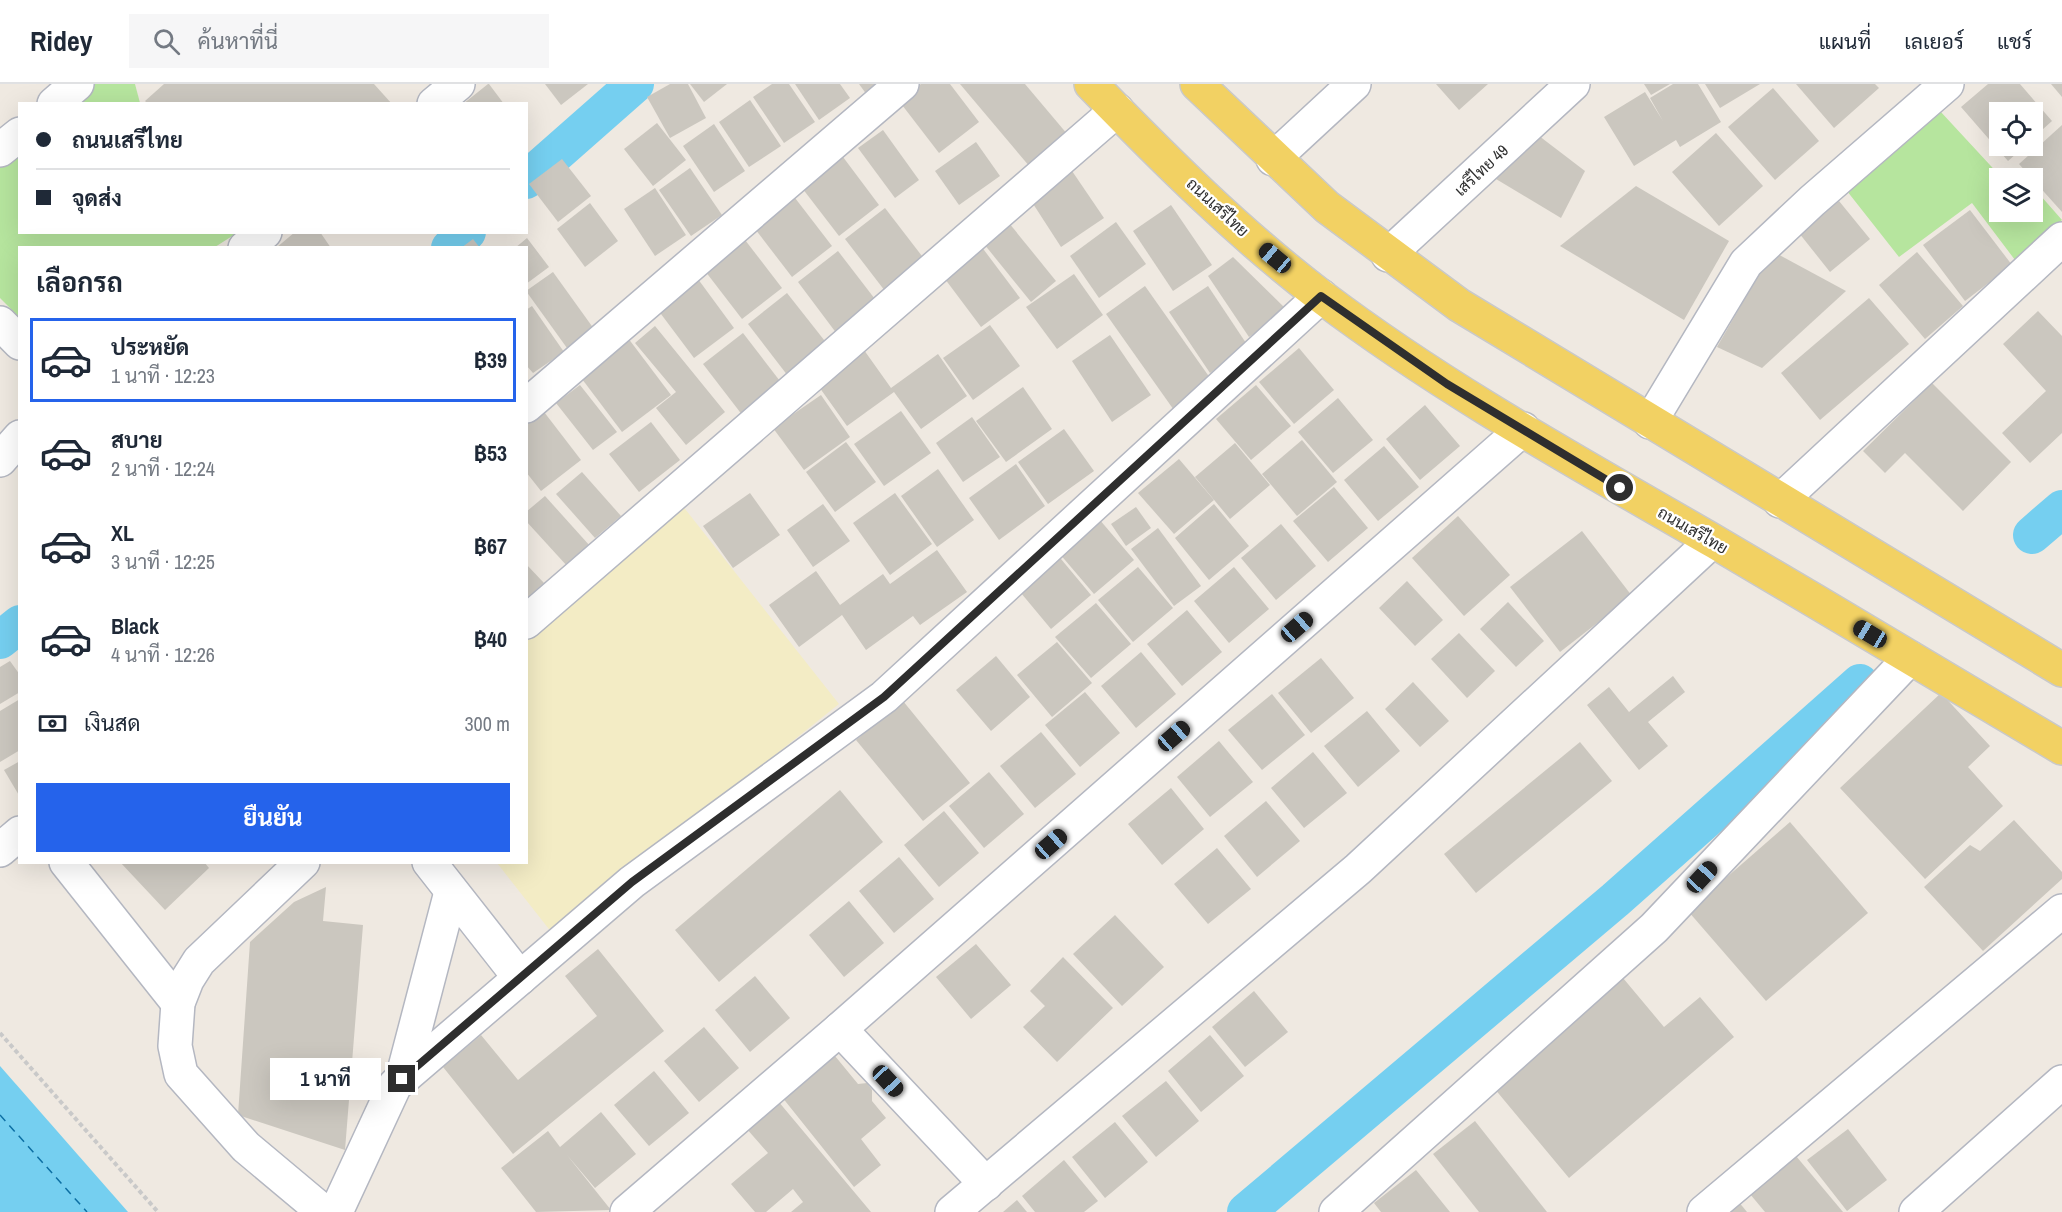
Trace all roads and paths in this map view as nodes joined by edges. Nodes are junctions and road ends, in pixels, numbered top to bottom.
1 (77, 84) edge
2 (458, 84) edge
3 (902, 84) edge
4 (1091, 84) edge
5 (1197, 84) edge
6 (1354, 84) edge
7 (1573, 84) edge
8 (1947, 84) edge
9 (56, 102) edge
10 (436, 102) edge
11 (1117, 110) junction
12 (18, 136) edge
13 (0, 150) edge
14 (1273, 159) junction
15 (262, 234) edge
16 (2062, 239) edge
17 (248, 246) edge
18 (1388, 255) junction
19 (1321, 296) junction
20 (0, 323) edge
21 (18, 342) edge
22 (528, 404) edge
23 (1650, 422) junction
24 (1523, 429) junction
25 (18, 439) edge
26 (0, 460) edge
27 (1780, 501) junction
28 (1712, 541) junction
29 (528, 620) edge
30 (1910, 658) junction
31 (2062, 670) edge
32 (2062, 748) edge
33 (18, 835) edge
34 (0, 850) edge
35 (68, 864) edge
36 (301, 864) edge
37 (430, 864) edge
38 (451, 892) junction
39 (2062, 910) edge
40 (520, 978) junction
41 (178, 1003) junction
42 (840, 1029) junction
43 (0, 1033) edge
44 (402, 1079) junction
45 (2062, 1082) edge
46 (986, 1184) junction
47 (158, 1212) edge
48 (335, 1212) edge
49 (627, 1212) edge
50 (952, 1212) edge
51 (1336, 1212) edge
52 (1704, 1212) edge
53 (1916, 1212) edge

1 - 9 street
2 - 10 street
3 - 22 street
4 - 11 main road, ถนนเสรีไทย
5 - 14 main road
6 - 14 street
7 - 18 street, เสรีไทย 49
8 - 23 street
11 - 19 main road, ถนนเสรีไทย
11 - 29 street
12 - 13 street
14 - 18 main road
15 - 17 street
16 - 27 street
18 - 23 main road
19 - 24 main road, ถนนเสรีไทย
19 - 40 street
20 - 21 street
23 - 27 main road
24 - 28 main road, ถนนเสรีไทย
24 - 42 street
25 - 26 street
27 - 31 main road
28 - 30 main road, ถนนเสรีไทย
28 - 46 street
30 - 32 main road, ถนนเสรีไทย
30 - 51 street
33 - 34 street
35 - 41 street
36 - 41 street
37 - 38 street
38 - 40 street
38 - 44 street
39 - 52 street
40 - 44 street
41 - 48 street
42 - 46 street
42 - 49 street
43 - 47 path
44 - 48 street
45 - 53 street
46 - 50 street

